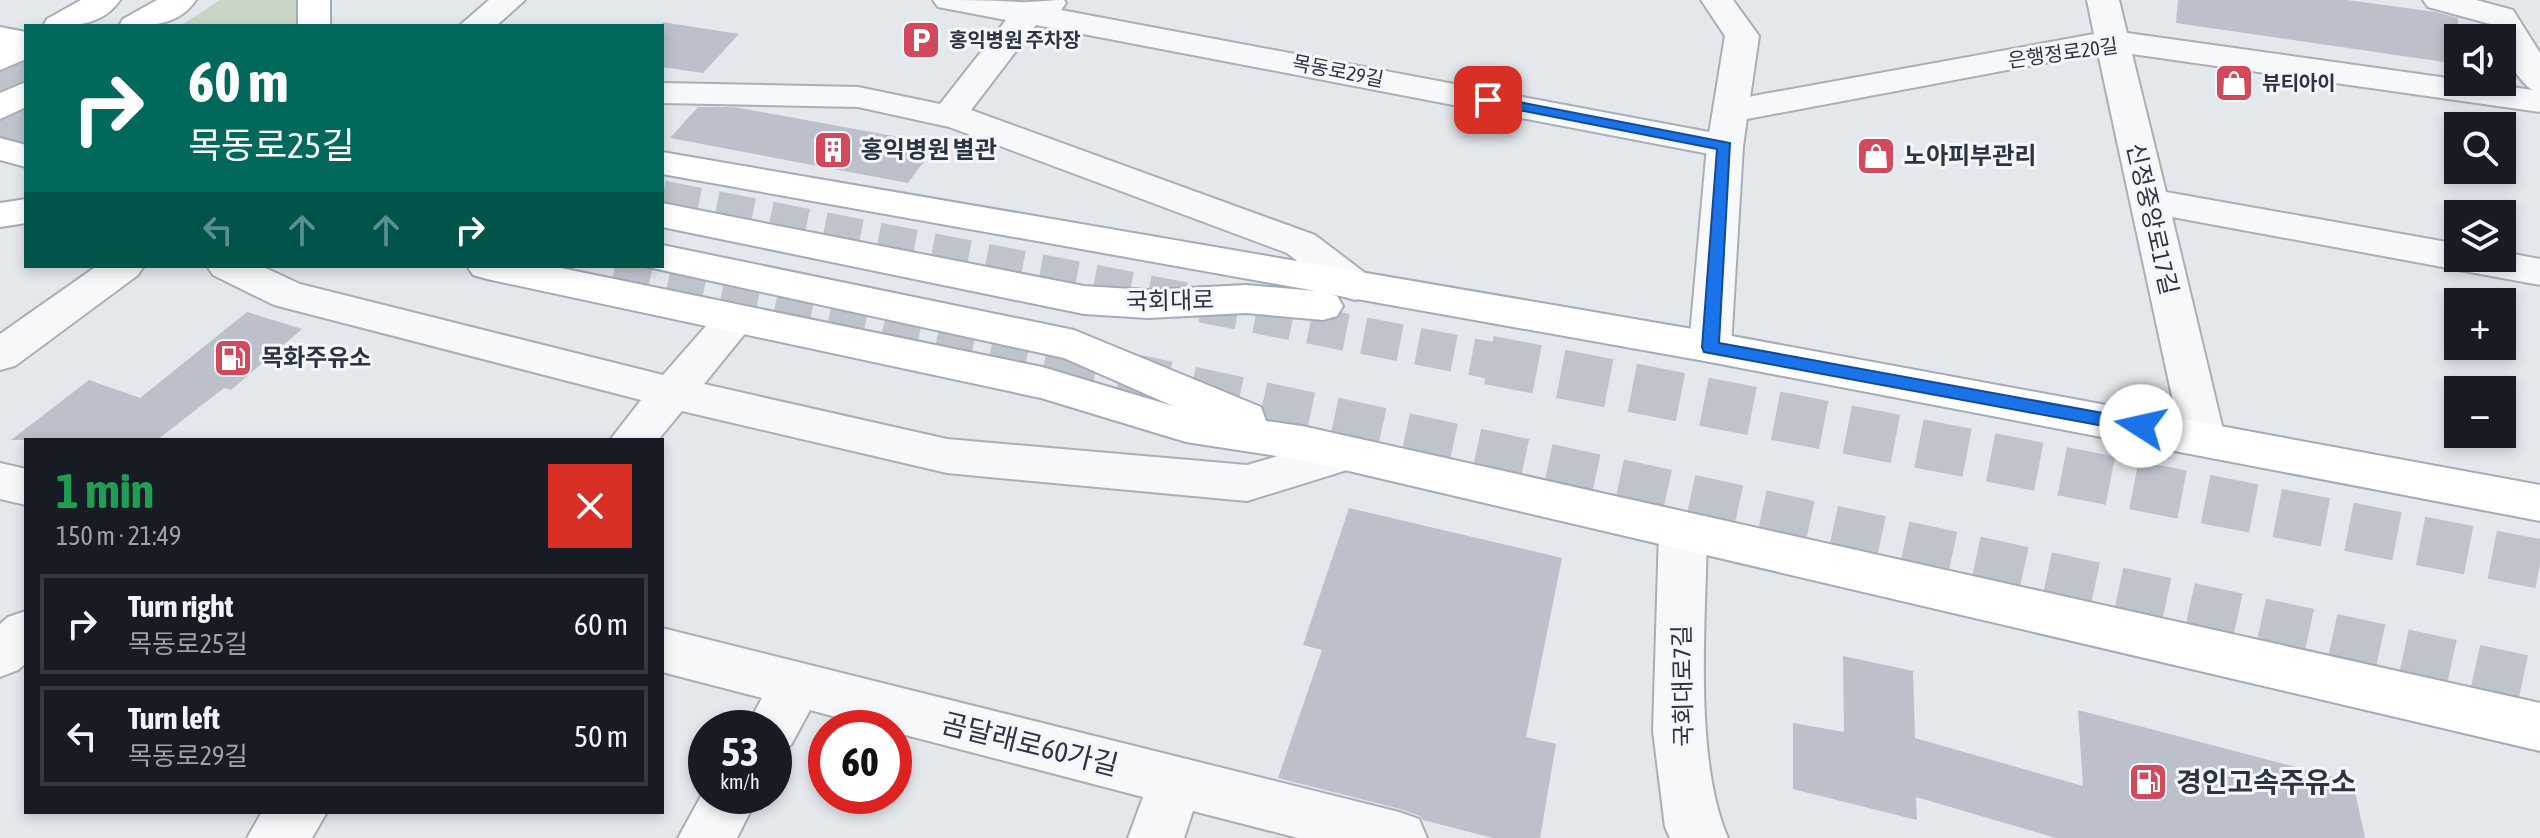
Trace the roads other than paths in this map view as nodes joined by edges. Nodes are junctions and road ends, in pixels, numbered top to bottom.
1 (104, 0) edge
2 (180, 0) edge
3 (314, 0) edge
4 (509, 0) edge
5 (949, 0) edge
6 (1717, 0) edge
7 (2103, 0) edge
8 (2439, 0) edge
9 (1042, 7) edge
10 (62, 24) edge
11 (138, 24) edge
12 (314, 24) edge
13 (478, 24) edge
14 (0, 37) edge
15 (2112, 41) junction
16 (24, 43) edge
17 (24, 45) edge
18 (0, 60) edge
19 (2540, 82) edge
20 (664, 93) edge
21 (2540, 102) edge
22 (949, 116) junction
23 (1728, 129) junction
24 (0, 149) edge
25 (24, 155) edge
26 (664, 163) edge
27 (2148, 201) junction
28 (24, 211) edge
29 (0, 215) edge
30 (664, 215) edge
31 (2444, 255) edge
32 (664, 258) edge
33 (121, 268) edge
34 (231, 268) edge
35 (496, 268) edge
36 (2516, 268) edge
37 (2540, 272) edge
38 (1355, 286) junction
39 (735, 320) junction
40 (1696, 345) junction
41 (0, 355) edge
42 (673, 393) junction
43 (634, 438) edge
44 (2203, 438) junction
45 (1323, 448) junction
46 (0, 481) edge
47 (24, 487) edge
48 (2540, 503) edge
49 (1683, 532) junction
50 (24, 634) edge
51 (664, 651) edge
52 (0, 655) edge
53 (785, 706) edge
54 (2540, 727) edge
55 (1176, 781) junction
56 (297, 814) edge
57 (720, 814) edge
58 (275, 838) edge
59 (706, 838) edge
60 (1156, 838) edge
61 (1399, 838) edge
62 (1700, 838) edge

1 - 10 main road
2 - 11 main road
3 - 12 main road
4 - 13 street
5 - 9 street, 목동로29길
6 - 23 street
7 - 15 street, 신정중앙로17길
8 - 19 street
9 - 22 street
9 - 23 street, 목동로29길
14 - 16 main road
15 - 21 street, 은행정로20길
15 - 23 street, 은행정로20길
15 - 27 street, 신정중앙로17길
17 - 18 main road
20 - 22 street
22 - 38 street
23 - 40 street
24 - 25 main road
26 - 38 main road
27 - 31 street
27 - 44 street, 신정중앙로17길
28 - 29 main road
30 - 40 main road, 국회대로
32 - 45 main road
33 - 41 street
34 - 42 street
35 - 39 main road
36 - 37 street
38 - 40 main road
39 - 42 street
39 - 45 main road
40 - 44 main road
42 - 43 street
42 - 45 street
44 - 48 main road
45 - 49 main road
46 - 47 street
49 - 54 main road
49 - 62 street, 국회대로7길
50 - 52 street
51 - 53 street, 곰달래로60가길
53 - 55 street, 곰달래로60가길
55 - 60 street
55 - 61 street, 곰달래로60가길
56 - 58 street
57 - 59 street

